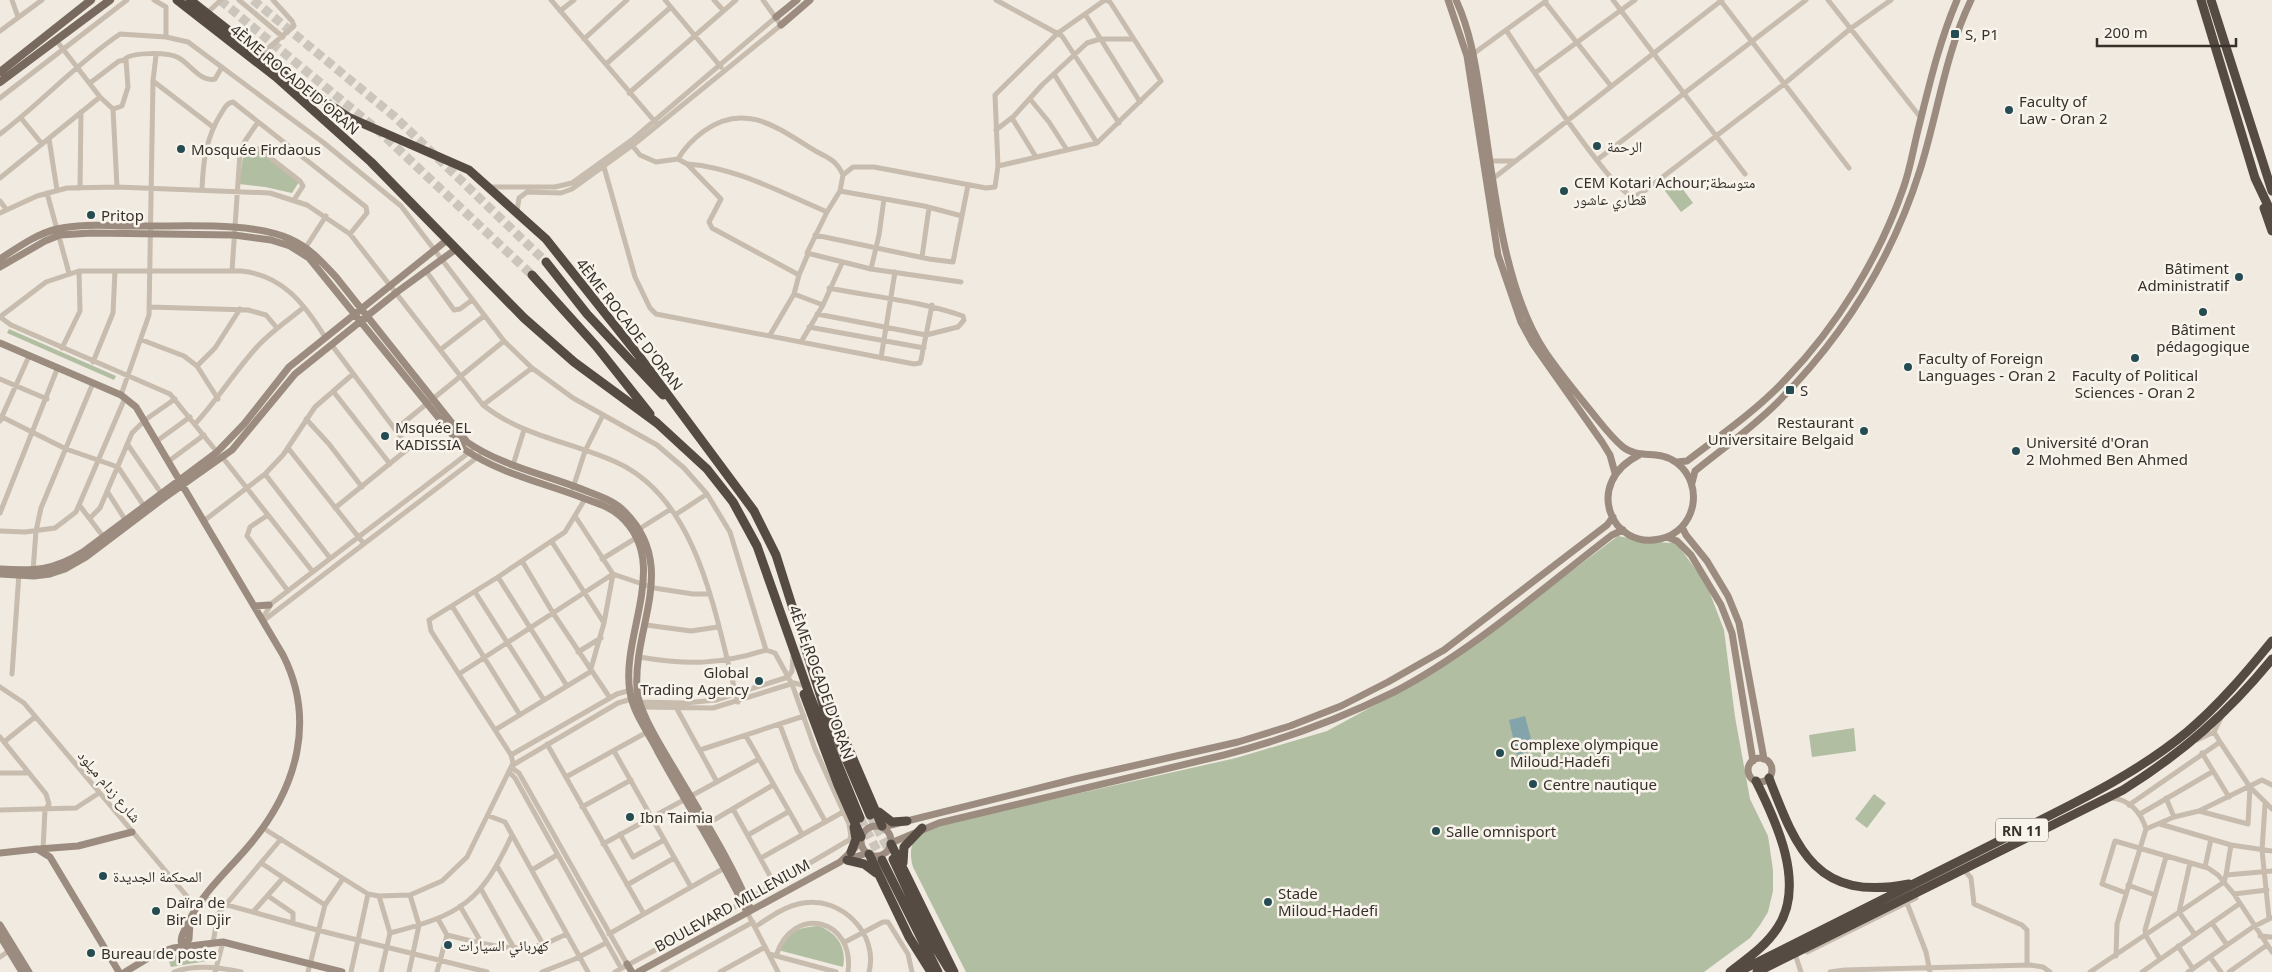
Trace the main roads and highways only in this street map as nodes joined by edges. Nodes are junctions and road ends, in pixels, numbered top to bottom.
1 (92, 0) edge
2 (110, 0) edge
3 (177, 0) edge
4 (190, 0) edge
5 (797, 0) edge
6 (809, 0) edge
7 (1448, 0) edge
8 (1456, 0) edge
9 (1957, 0) edge
10 (1971, 0) edge
11 (2202, 0) edge
12 (2211, 0) edge
13 (776, 17) road end
14 (781, 25) road end
15 (0, 72) edge
16 (0, 82) edge
17 (2257, 184) junction
18 (2272, 191) edge
19 (2272, 214) edge
20 (234, 231) junction
21 (59, 232) junction
22 (2272, 232) edge
23 (448, 240) junction
24 (456, 249) junction
25 (0, 259) edge
26 (546, 262) tunnel mouth
27 (0, 267) edge
28 (532, 275) tunnel mouth
29 (358, 312) junction
30 (363, 319) junction
31 (0, 344) edge
32 (686, 419) junction
33 (657, 423) junction
34 (480, 455) junction
35 (1639, 456) junction
36 (1677, 462) junction
37 (1615, 473) junction
38 (182, 482) junction
39 (1692, 484) junction
40 (1613, 517) junction
41 (1682, 527) junction
42 (1623, 530) junction
43 (636, 533) junction
44 (1667, 537) junction
45 (105, 540) junction
46 (0, 569) edge
47 (19, 573) junction
48 (0, 574) edge
49 (269, 605) road end
50 (254, 606) junction
51 (791, 641) junction
52 (2272, 641) edge
53 (2272, 659) edge
54 (636, 699) junction
55 (1341, 706) junction
56 (1346, 713) junction
57 (1764, 759) junction
58 (1753, 761) junction
59 (1769, 778) junction
60 (1756, 781) junction
61 (688, 798) junction
62 (873, 812) junction
63 (856, 818) junction
64 (907, 821) junction
65 (883, 827) junction
66 (922, 828) junction
67 (132, 832) road end
68 (861, 839) junction
69 (891, 847) junction
70 (40, 849) junction
71 (1, 851) edge
72 (868, 854) junction
73 (846, 858) junction
74 (882, 860) tunnel mouth
75 (726, 867) junction
76 (904, 868) junction
77 (881, 876) junction
78 (1921, 882) junction
79 (751, 918) junction
80 (0, 925) edge
81 (187, 930) junction
82 (0, 936) edge
83 (209, 943) junction
84 (184, 946) junction
85 (173, 948) junction
86 (624, 966) road end
87 (22, 972) edge
88 (29, 972) edge
89 (119, 972) edge
90 (125, 972) edge
91 (342, 972) edge
92 (632, 972) edge
93 (638, 972) edge
94 (931, 972) edge
95 (938, 972) edge
96 (953, 972) edge
97 (1730, 972) edge
98 (1738, 972) edge
99 (1757, 972) edge

1 - 15 main road
2 - 16 main road
3 - 23 highway, 4ÈME ROCADE D'ORAN
4 - 32 highway, 4ÈME ROCADE D'ORAN
5 - 13 main road
6 - 14 main road
7 - 37 main road
8 - 35 main road
9 - 36 main road
10 - 39 main road
11 - 17 highway
12 - 18 highway
17 - 19 highway
17 - 22 highway
20 - 21 main road
20 - 29 main road
20 - 29 main road
21 - 25 main road
21 - 27 main road
23 - 24 highway, 4ÈME ROCADE D'ORAN
23 - 29 main road
24 - 30 main road
24 - 33 highway, 4ÈME ROCADE D'ORAN
26 - 32 highway
28 - 33 highway
29 - 30 main road
29 - 38 main road
30 - 34 main road
30 - 38 main road
31 - 38 main road
32 - 62 highway, 4ÈME ROCADE D'ORAN
33 - 51 highway, 4ÈME ROCADE D'ORAN
34 - 43 main road
34 - 43 main road
35 - 36 main road
35 - 37 main road
36 - 39 main road
37 - 40 main road
38 - 45 main road
38 - 45 main road
38 - 50 main road
39 - 41 main road
40 - 42 main road
40 - 55 main road
41 - 44 main road
41 - 57 main road
42 - 44 main road
42 - 56 main road
43 - 54 main road
43 - 54 main road
44 - 58 main road
45 - 47 main road
46 - 47 main road
47 - 48 main road
49 - 50 main road
50 - 81 main road
51 - 63 highway, 4ÈME ROCADE D'ORAN
51 - 63 highway
52 - 78 highway, RN 11
53 - 99 highway, RN 11
54 - 61 main road
55 - 56 main road
55 - 64 main road
56 - 66 main road
57 - 58 main road
57 - 59 main road
58 - 60 main road
59 - 60 main road
59 - 78 highway
60 - 97 highway
61 - 75 main road
61 - 75 main road
62 - 64 highway
62 - 65 highway, 4ÈME ROCADE D'ORAN
63 - 68 highway
63 - 73 highway
64 - 65 main road
65 - 68 main road
65 - 69 main road
66 - 69 main road
66 - 76 highway
67 - 70 main road
68 - 72 main road
68 - 73 main road
69 - 72 main road
69 - 76 highway
69 - 96 highway
70 - 71 main road
70 - 89 main road
72 - 73 main road
72 - 77 highway
73 - 77 highway
73 - 79 main road, BOULEVARD MILLENIUM
74 - 95 highway
75 - 79 main road
76 - 96 highway
77 - 94 highway
78 - 98 highway, RN 11
79 - 93 main road, BOULEVARD MILLENIUM
80 - 88 main road
81 - 83 main road
81 - 84 main road
81 - 85 main road
82 - 87 main road
83 - 84 main road
83 - 91 main road
84 - 85 main road
85 - 90 main road
86 - 92 main road

